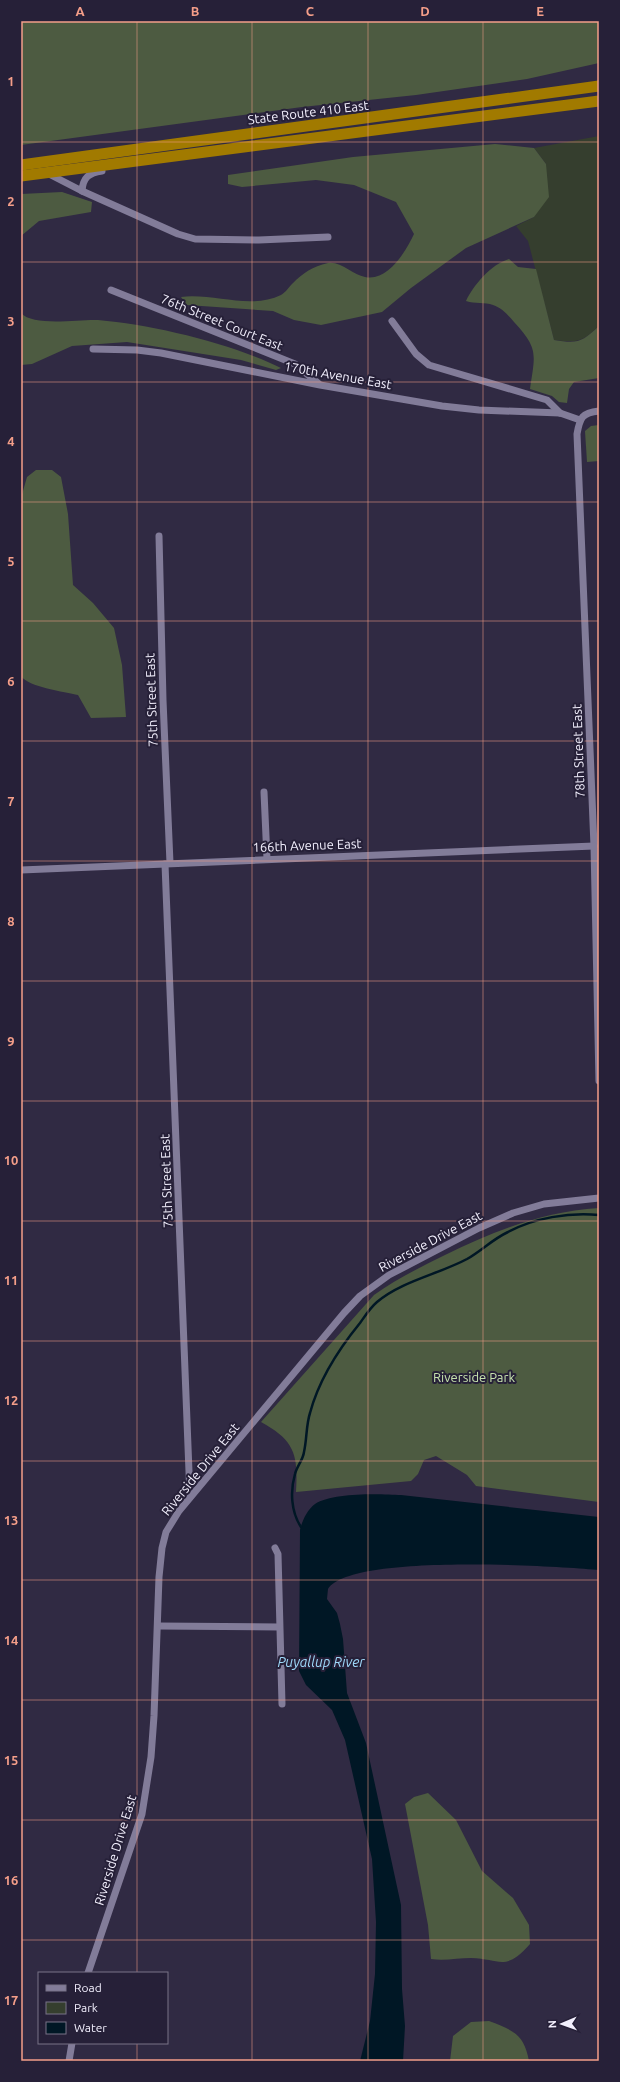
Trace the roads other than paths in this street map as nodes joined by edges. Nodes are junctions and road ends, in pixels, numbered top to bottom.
1 (599, 86) edge
2 (599, 101) edge
3 (130, 162) junction
4 (21, 165) edge
5 (47, 173) junction
6 (21, 176) edge
7 (82, 191) junction
8 (328, 237) dead end
9 (111, 290) dead end
10 (392, 321) dead end
11 (93, 349) dead end
12 (320, 384) junction
13 (599, 411) edge
14 (560, 412) junction
15 (580, 420) junction
16 (159, 536) dead end
17 (264, 792) dead end
18 (594, 846) junction
19 (267, 859) junction
20 (168, 863) junction
21 (21, 870) edge
22 (599, 1081) edge
23 (599, 1198) edge
24 (190, 1497) junction
25 (275, 1548) dead end
26 (158, 1626) junction
27 (279, 1627) junction
28 (282, 1704) dead end
29 (88, 1972) edge
30 (72, 2044) edge
31 (69, 2061) edge

1 - 4 highway, State Route 410 East
2 - 3 highway, State Route 410 East
3 - 5 highway, State Route 410 East
3 - 7 street
5 - 6 highway, State Route 410 East
5 - 7 street
7 - 8 street
9 - 12 street, 76th Street Court East
10 - 14 street
11 - 12 street, 170th Avenue East
12 - 14 street, 170th Avenue East
13 - 15 street
14 - 15 street, 170th Avenue East
15 - 18 street, 78th Street East
16 - 20 street, 75th Street East
17 - 19 street
18 - 19 street, 166th Avenue East
18 - 22 street, 78th Street East
19 - 20 street, 166th Avenue East
20 - 21 street, 166th Avenue East
20 - 24 street, 75th Street East
23 - 24 street, Riverside Drive East
24 - 26 street, Riverside Drive East
25 - 27 street
26 - 27 street
26 - 29 street, Riverside Drive East
27 - 28 street
30 - 31 street

